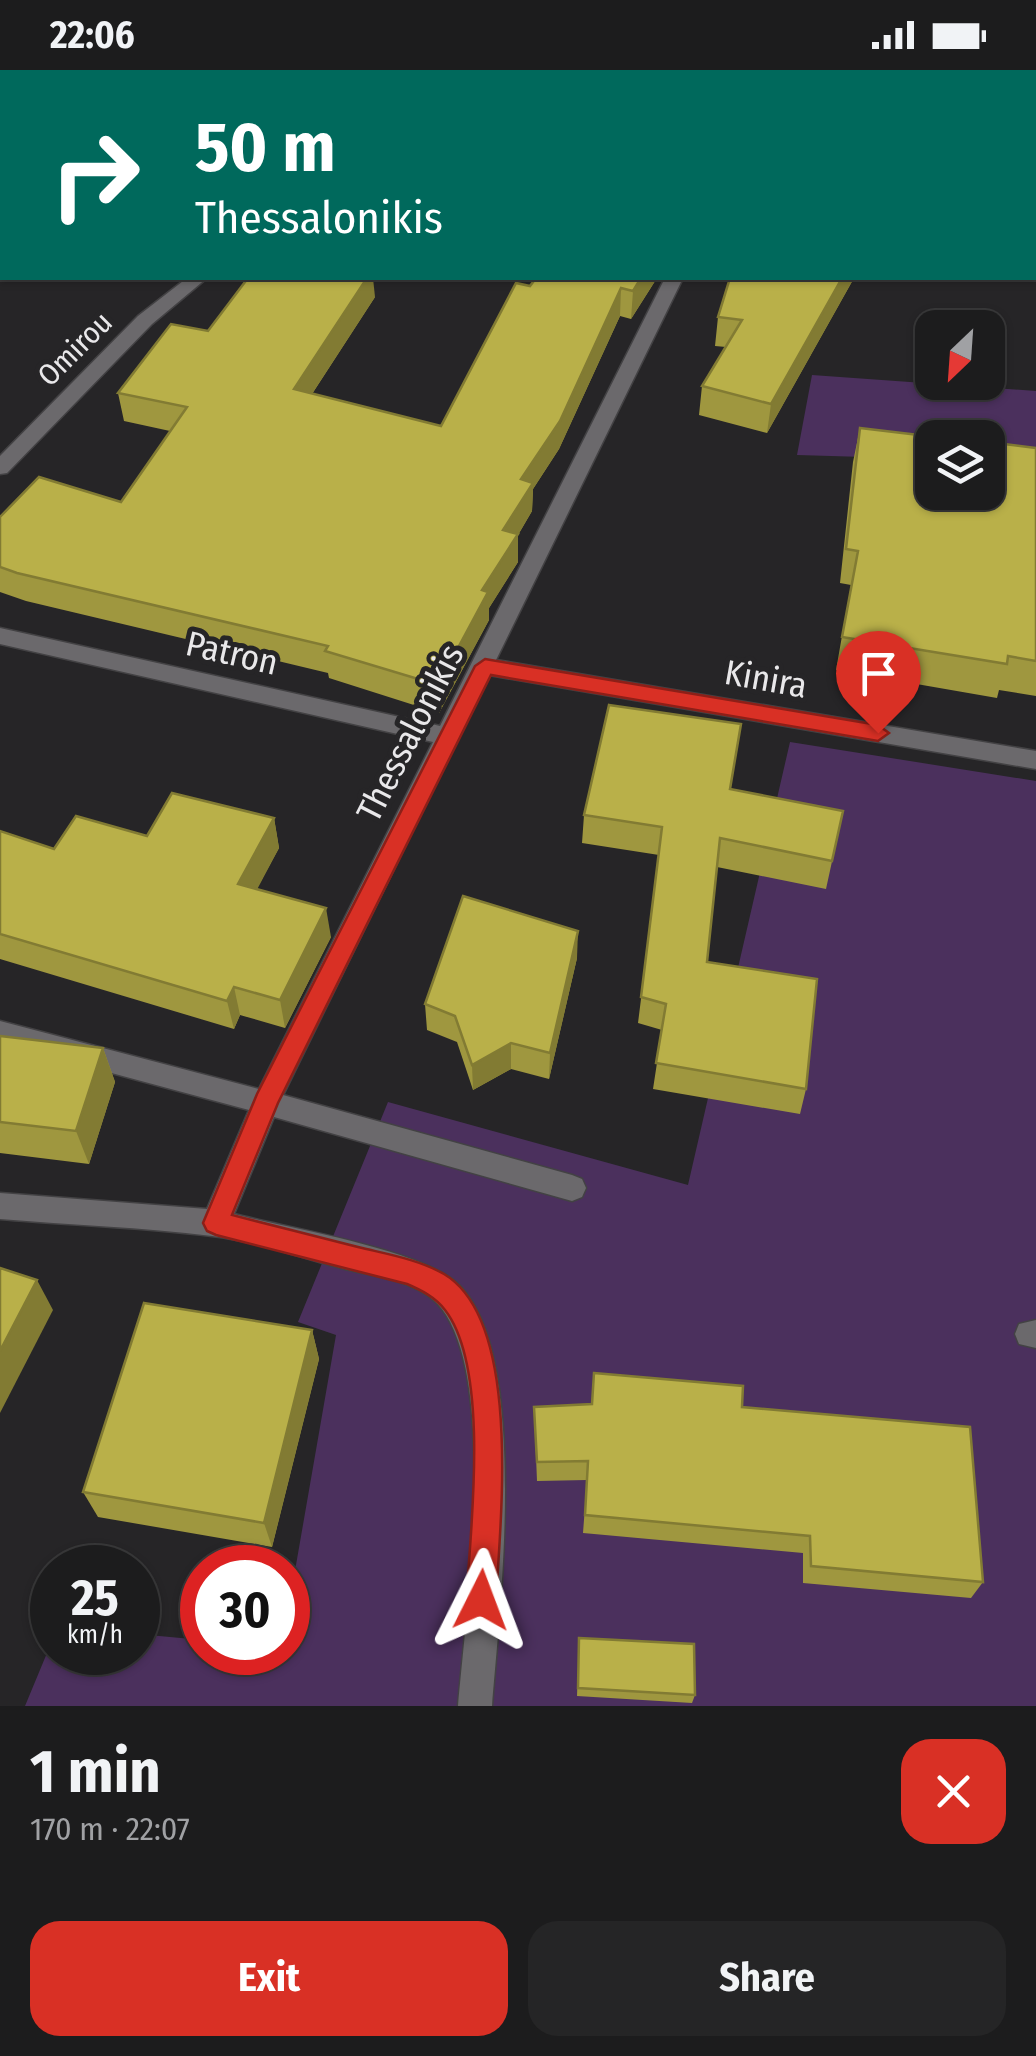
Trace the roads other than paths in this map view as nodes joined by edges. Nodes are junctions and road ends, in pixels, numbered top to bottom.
1 (195, 280) edge
2 (673, 280) edge
3 (0, 468) edge
4 (0, 636) edge
5 (485, 666) junction
6 (450, 737) junction
7 (1036, 760) edge
8 (0, 1032) edge
9 (266, 1102) junction
10 (572, 1188) dead end
11 (0, 1206) edge
12 (216, 1223) junction
13 (476, 1706) edge

1 - 3 street, Omirou
2 - 5 street, Thessalonikis
4 - 6 street, Patron
5 - 6 street, Thessalonikis
5 - 7 street, Kinira
6 - 9 street, Thessalonikis
8 - 9 street
9 - 10 street
9 - 12 street, Thessalonikis
11 - 12 street
12 - 13 street

